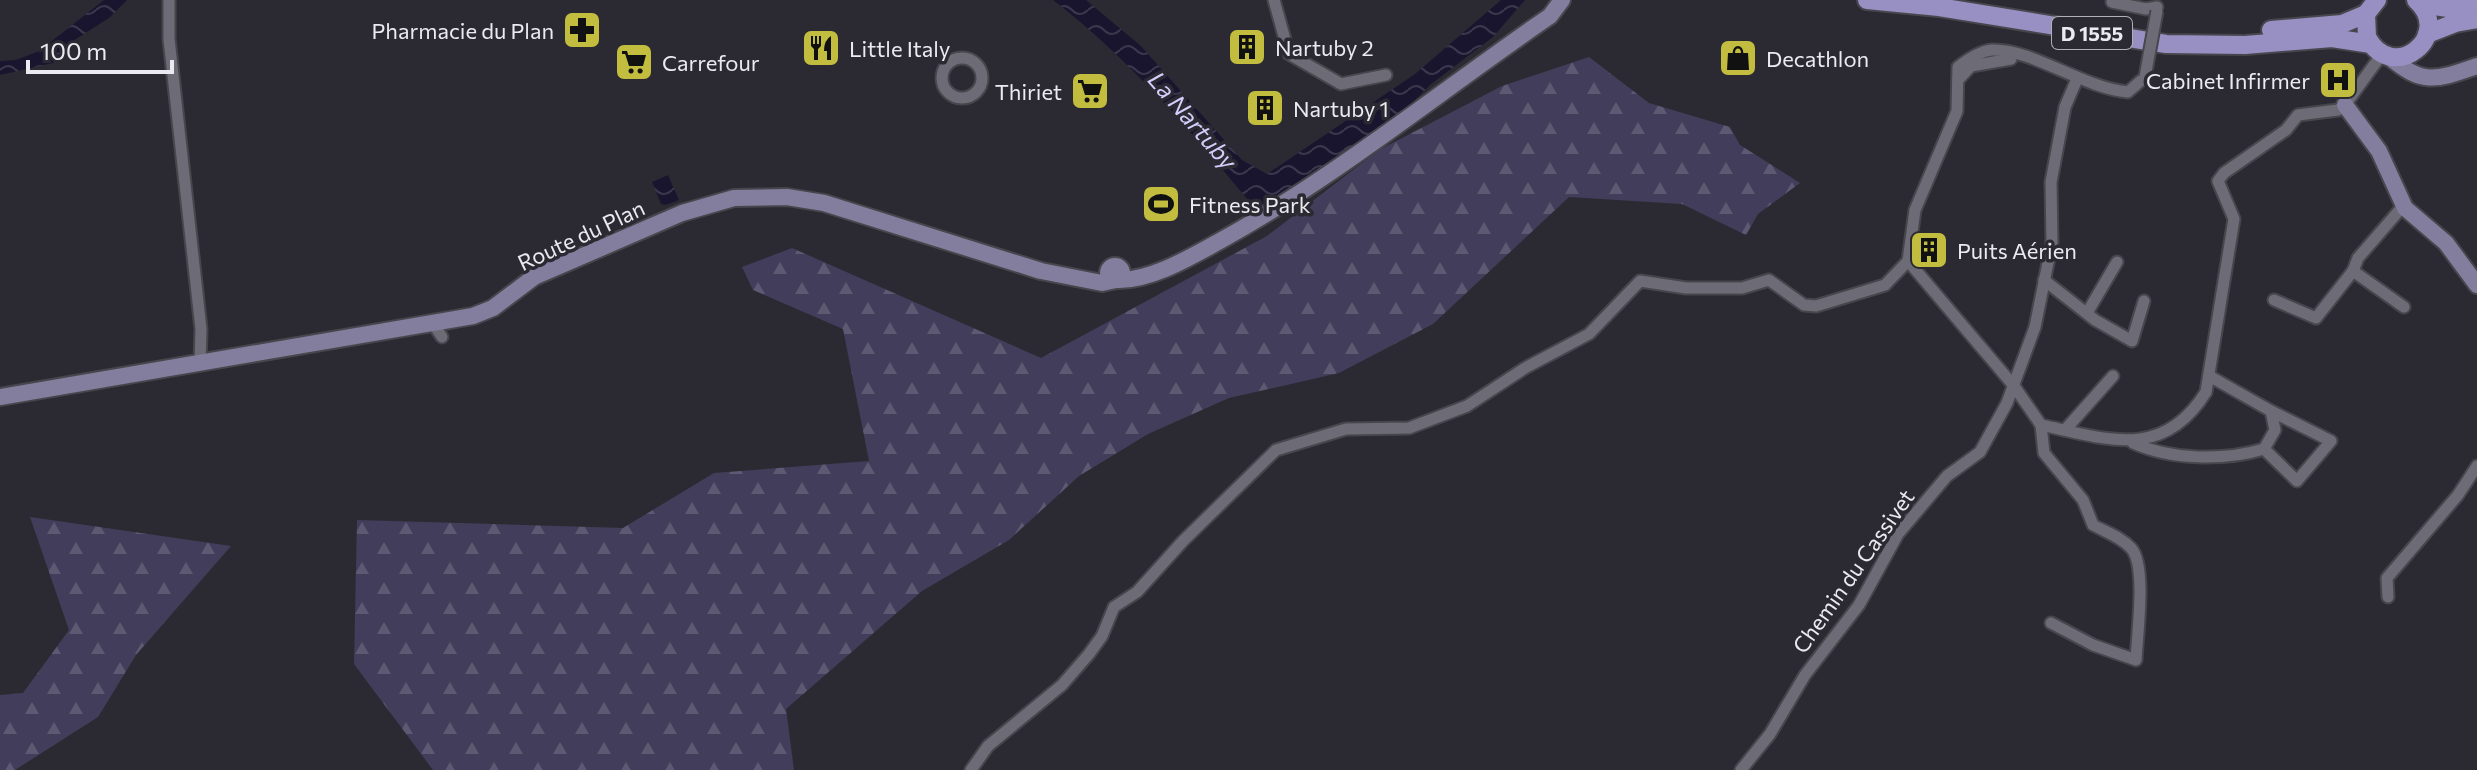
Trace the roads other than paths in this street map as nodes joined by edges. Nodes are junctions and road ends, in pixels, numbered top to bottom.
1 (169, 0) edge
2 (1274, 0) edge
3 (1549, 0) edge
4 (1562, 0) edge
5 (1867, 0) edge
6 (1958, 0) edge
7 (2112, 2) dead end
8 (2418, 2) edge
9 (2477, 3) edge
10 (2159, 6) edge
11 (2370, 6) edge
12 (2477, 19) edge
13 (1541, 22) junction
14 (2424, 40) junction
15 (2380, 51) junction
16 (2477, 66) edge
17 (1386, 75) dead end
18 (2445, 77) junction
19 (2077, 79) junction
20 (2345, 105) junction
21 (2404, 205) junction
22 (1908, 261) junction
23 (2117, 262) dead end
24 (2353, 271) junction
25 (2044, 280) junction
26 (2477, 285) edge
27 (2274, 300) dead end
28 (2144, 301) dead end
29 (2404, 307) dead end
30 (2087, 313) junction
31 (432, 322) junction
32 (2323, 323) dead end
33 (442, 337) dead end
34 (200, 365) junction
35 (2113, 376) dead end
36 (2211, 377) junction
37 (2014, 386) junction
38 (0, 397) edge
39 (2271, 411) junction
40 (2041, 425) junction
41 (2065, 430) junction
42 (2133, 443) junction
43 (2264, 449) junction
44 (2477, 466) edge
45 (2388, 597) dead end
46 (2051, 623) dead end
47 (971, 770) edge
48 (1741, 770) edge

1 - 34 street
2 - 17 street
3 - 13 street
4 - 13 street, Route du Plan
5 - 15 main road, D 1555
6 - 11 main road, D 1555
7 - 10 street
8 - 9 main road
8 - 14 main road
10 - 19 street, bridge
11 - 15 main road
12 - 14 main road
13 - 31 street, Route du Plan
14 - 15 main road
14 - 18 street
15 - 18 street
15 - 20 street
16 - 18 street
19 - 22 street
19 - 25 street, Chemin du Cassivet
20 - 21 street
20 - 36 street
21 - 24 street
21 - 26 street
22 - 37 street
22 - 47 street
23 - 30 street
24 - 27 street
24 - 29 street
24 - 32 street
25 - 30 street
25 - 37 street, Chemin du Cassivet
28 - 30 street
31 - 33 street
31 - 34 street, Route du Plan
34 - 38 street, Route du Plan
35 - 41 street
36 - 39 street
36 - 42 street
37 - 40 street
37 - 48 street, Chemin du Cassivet
39 - 43 street
39 - 43 street
40 - 41 street
40 - 46 street
41 - 42 street
42 - 43 street
44 - 45 street

